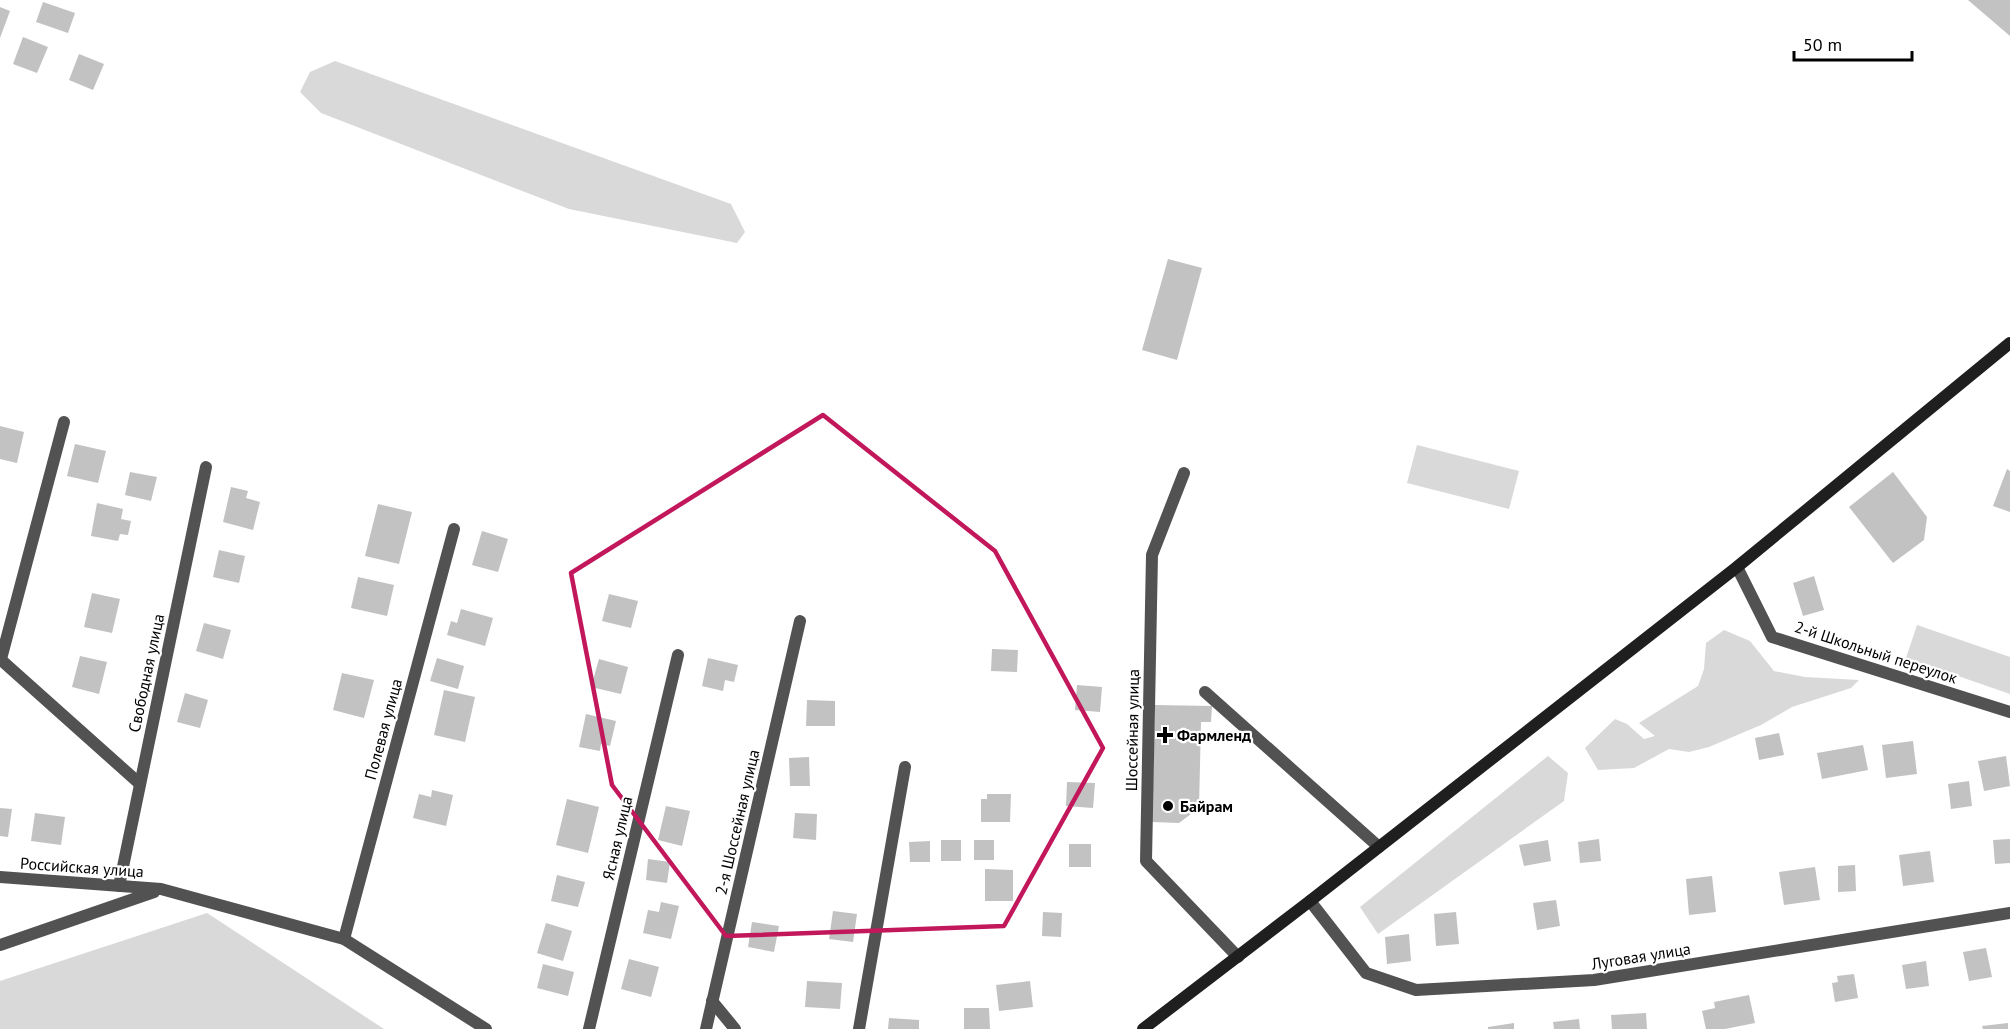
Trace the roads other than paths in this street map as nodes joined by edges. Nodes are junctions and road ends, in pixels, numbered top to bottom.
1 (2010, 343) edge
2 (64, 422) dead end
3 (206, 467) dead end
4 (1184, 473) dead end
5 (454, 528) dead end
6 (1737, 567) junction
7 (800, 621) dead end
8 (678, 655) dead end
9 (1, 659) edge
10 (1205, 692) dead end
11 (2010, 712) edge
12 (905, 767) dead end
13 (140, 784) junction
14 (1379, 847) junction
15 (0, 877) edge
16 (119, 886) junction
17 (161, 889) junction
18 (1310, 901) junction
19 (2010, 914) edge
20 (344, 939) junction
21 (0, 945) edge
22 (1238, 957) junction
23 (712, 1001) junction
24 (486, 1029) edge
25 (589, 1029) edge
26 (706, 1029) edge
27 (735, 1029) edge
28 (859, 1029) edge
29 (1143, 1029) edge

1 - 6 main road
2 - 9 street
3 - 13 street, Свободная улица
4 - 22 street, Шоссейная улица
5 - 20 street, Полевая улица
6 - 11 street, 2-й Школьный переулок
6 - 14 main road
7 - 23 street, 2-я Шоссейная улица
8 - 25 street, Ясная улица
9 - 13 street
10 - 14 street
12 - 28 street
13 - 16 street, Свободная улица
14 - 18 main road
15 - 16 street, Российская улица
16 - 17 street, Российская улица
17 - 20 street, Российская улица
17 - 21 street
18 - 19 street, Луговая улица
18 - 22 main road
20 - 24 street, Российская улица
22 - 29 main road
23 - 26 street, 2-я Шоссейная улица
23 - 27 street

